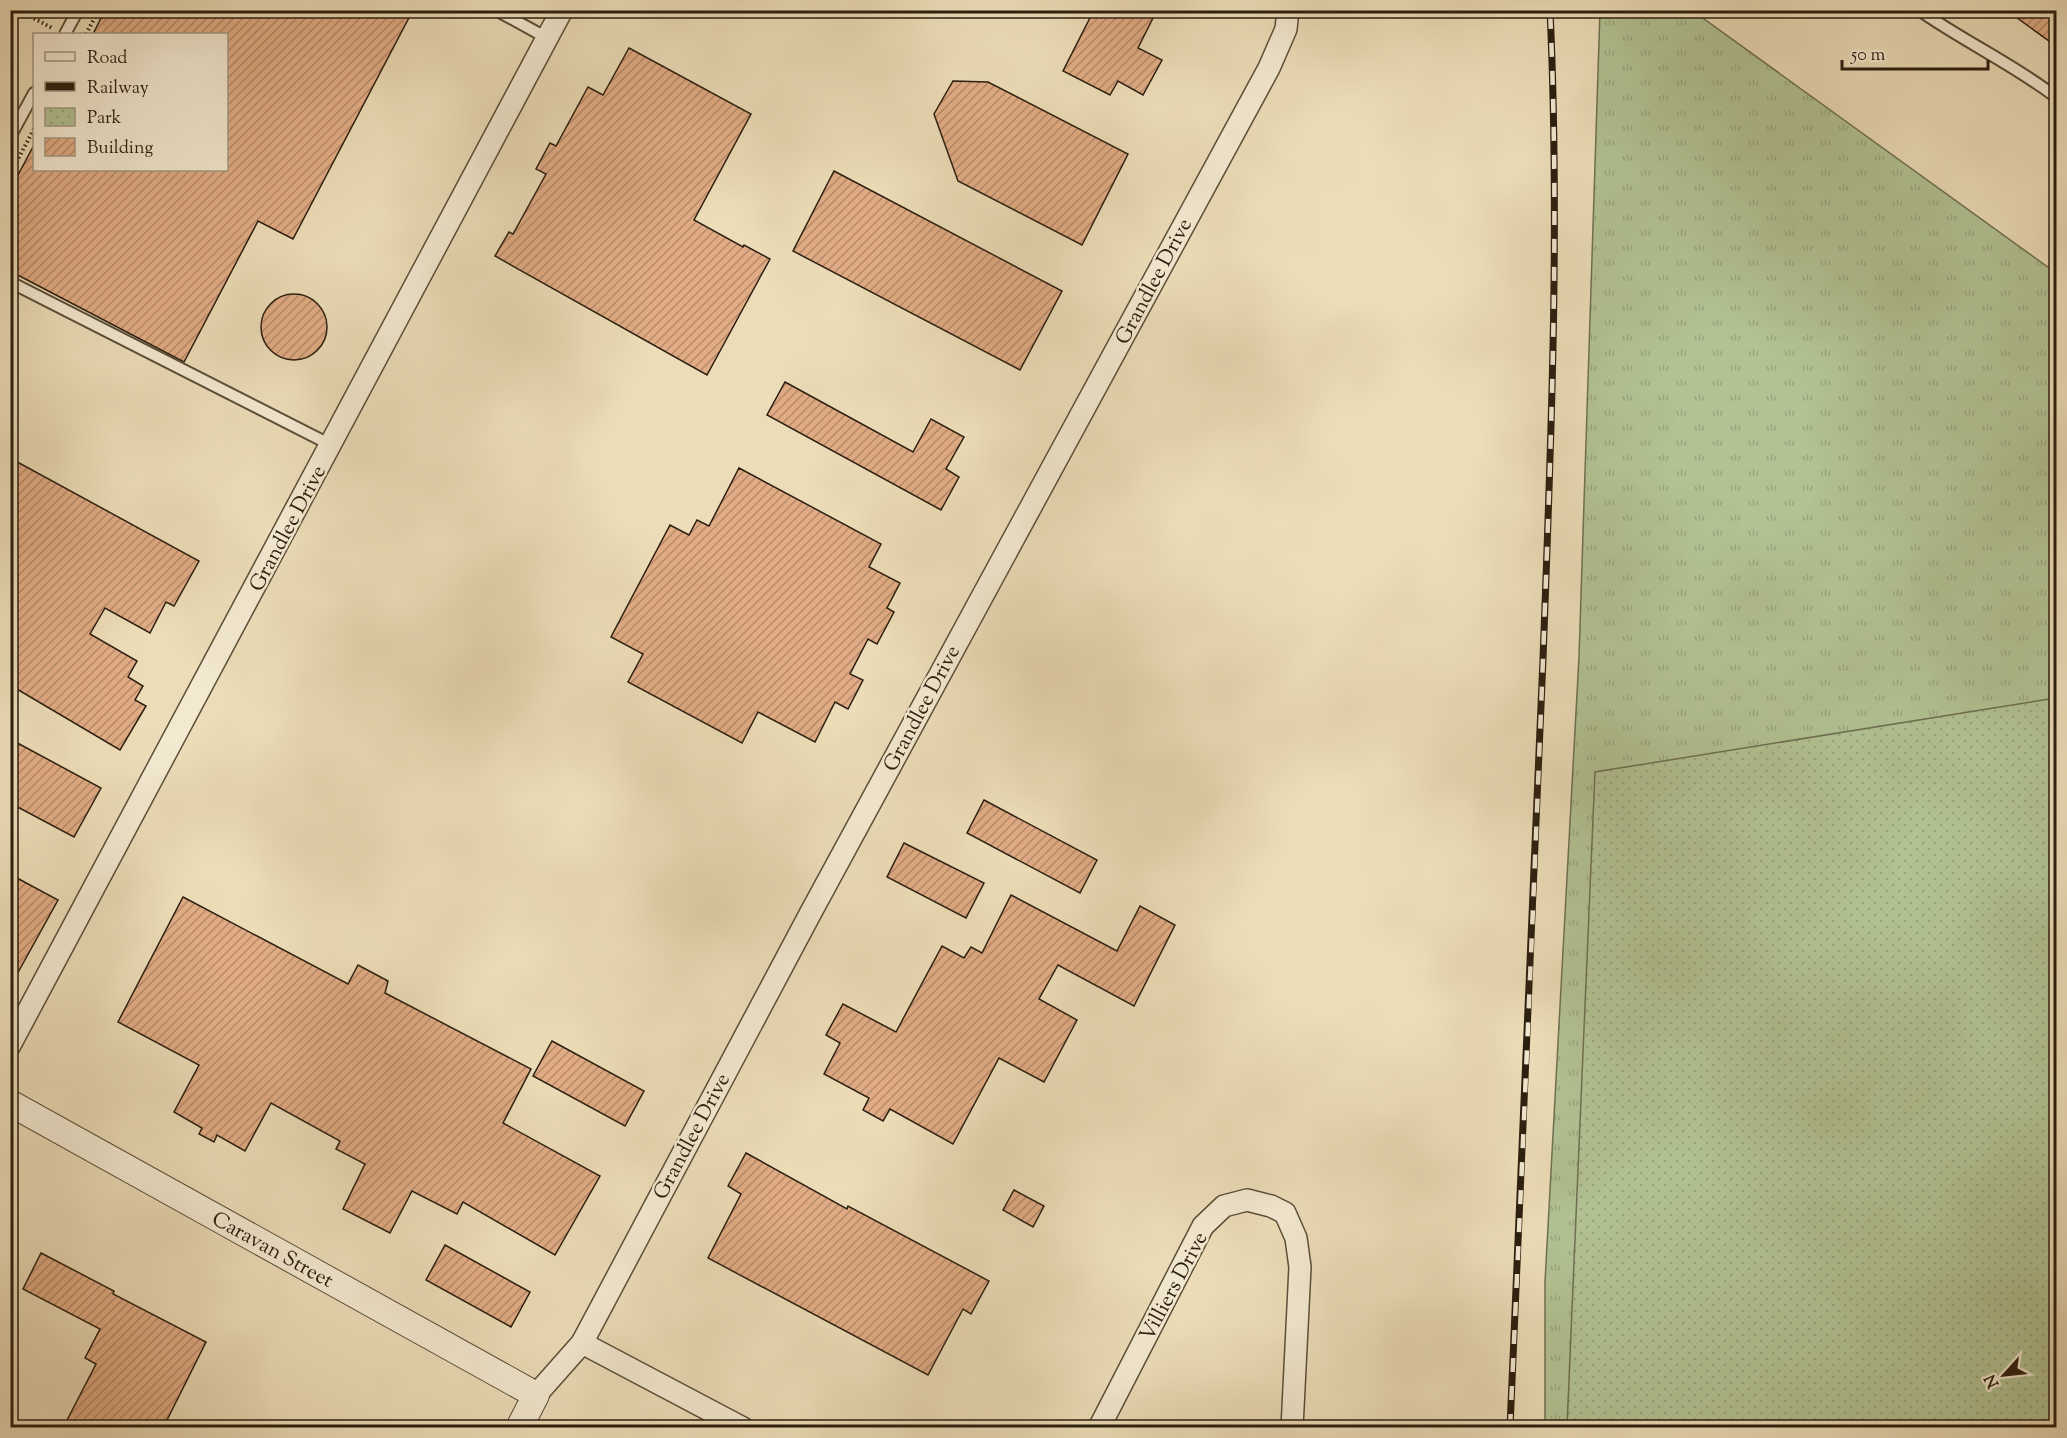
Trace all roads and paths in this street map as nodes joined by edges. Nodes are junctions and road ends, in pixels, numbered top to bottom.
1 (18, 10) edge
2 (78, 10) edge
3 (99, 10) edge
4 (496, 10) edge
5 (562, 10) edge
6 (1288, 10) edge
7 (1919, 10) edge
8 (54, 30) dead end
9 (66, 33) edge
10 (87, 33) edge
11 (547, 38) junction
12 (33, 95) edge
13 (2056, 97) edge
14 (33, 131) edge
15 (10, 137) edge
16 (10, 174) edge
17 (10, 282) edge
18 (331, 446) junction
19 (10, 1045) edge
20 (10, 1103) edge
21 (582, 1342) junction
22 (536, 1395) junction
23 (519, 1428) edge
24 (743, 1428) edge
25 (1099, 1428) edge
26 (1292, 1428) edge

1 - 8 path
2 - 9 lane
3 - 10 path
4 - 11 lane
5 - 11 street, Grandlee Drive
6 - 21 street, Grandlee Drive
7 - 13 lane
11 - 18 street, Grandlee Drive
12 - 15 lane
14 - 16 path
17 - 18 lane
18 - 19 street, Grandlee Drive
20 - 22 street, Caravan Street
21 - 22 street, Grandlee Drive
21 - 24 street
22 - 23 street
25 - 26 street, Villiers Drive

